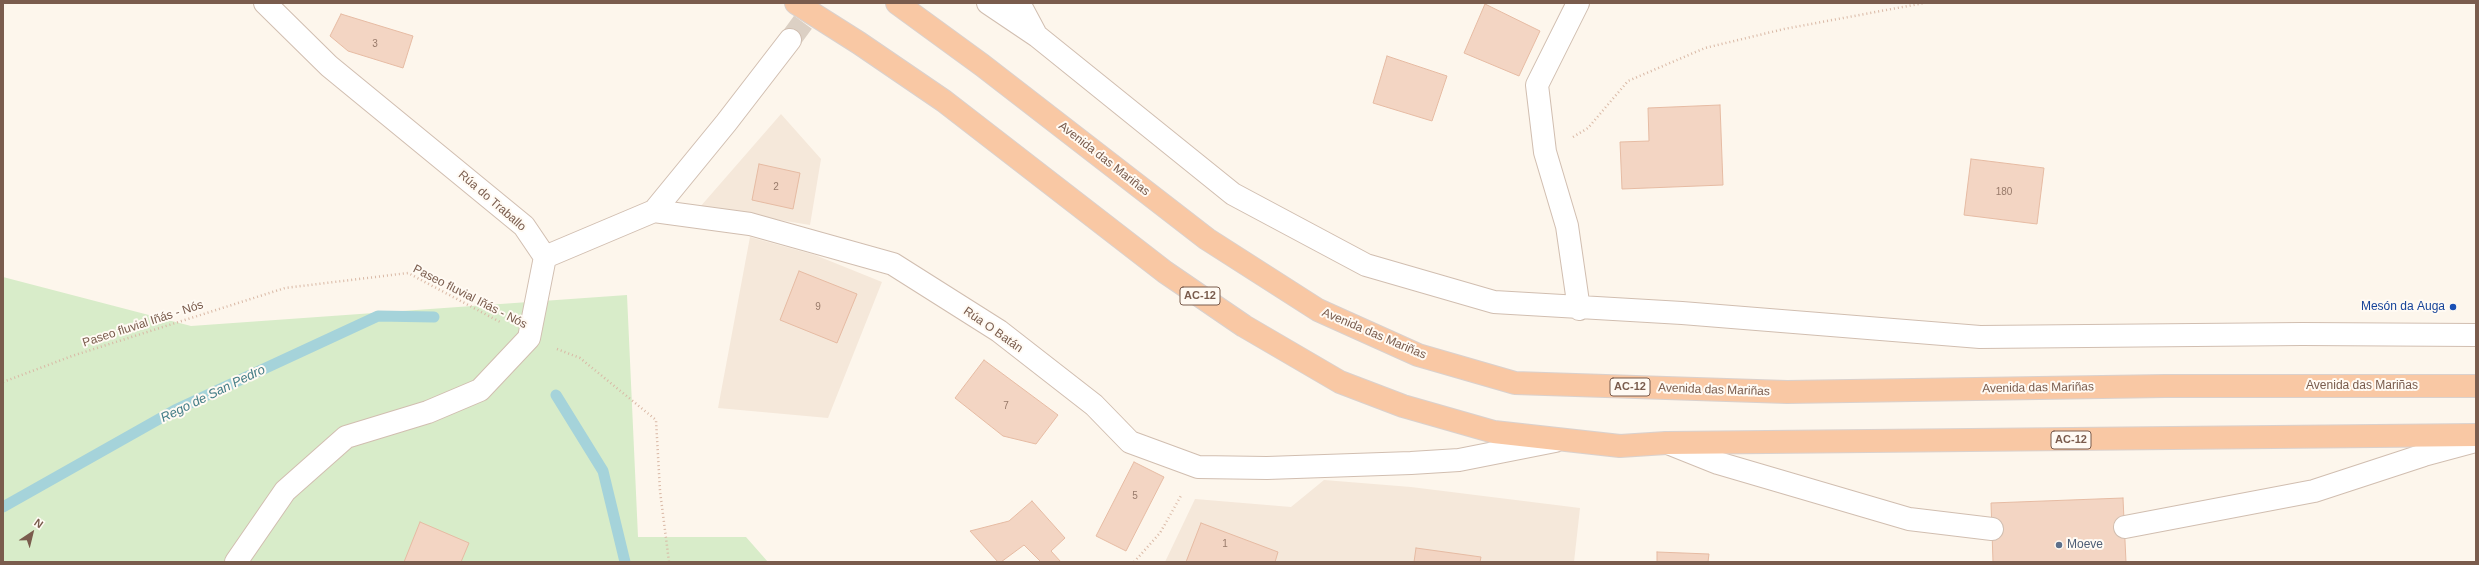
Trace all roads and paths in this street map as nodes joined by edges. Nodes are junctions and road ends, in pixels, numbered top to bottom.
1 (265, 3) edge
2 (796, 3) edge
3 (897, 3) edge
4 (988, 3) edge
5 (1019, 3) edge
6 (1578, 3) edge
7 (1924, 3) edge
8 (1037, 36) junction
9 (790, 40) tunnel mouth
10 (1545, 152) junction
11 (654, 211) junction
12 (545, 257) junction
13 (1579, 309) junction
14 (2476, 335) edge
15 (529, 338) junction
16 (3, 382) edge
17 (2476, 386) edge
18 (2476, 435) edge
19 (1559, 440) junction
20 (2476, 441) edge
21 (1666, 443) junction
22 (1198, 466) junction
23 (2125, 527) dead end
24 (1992, 529) dead end
25 (236, 562) edge
26 (669, 562) edge
27 (1134, 562) edge

1 - 12 street, Rúa do Traballo
2 - 19 highway, AC-12
3 - 17 highway, Avenida das Mariñas / AC-12
4 - 8 street
5 - 8 street
6 - 10 street
7 - 10 path
8 - 13 street
9 - 11 street
10 - 13 street
11 - 12 street
11 - 22 street, Rúa O Batán
12 - 15 street
13 - 14 street
15 - 16 path, Paseo fluvial Iñás - Nós
15 - 25 street
15 - 26 path, Paseo fluvial Iñás - Nós
18 - 21 highway, AC-12
19 - 21 highway, AC-12
19 - 22 street
20 - 23 street
21 - 24 street
22 - 27 path

